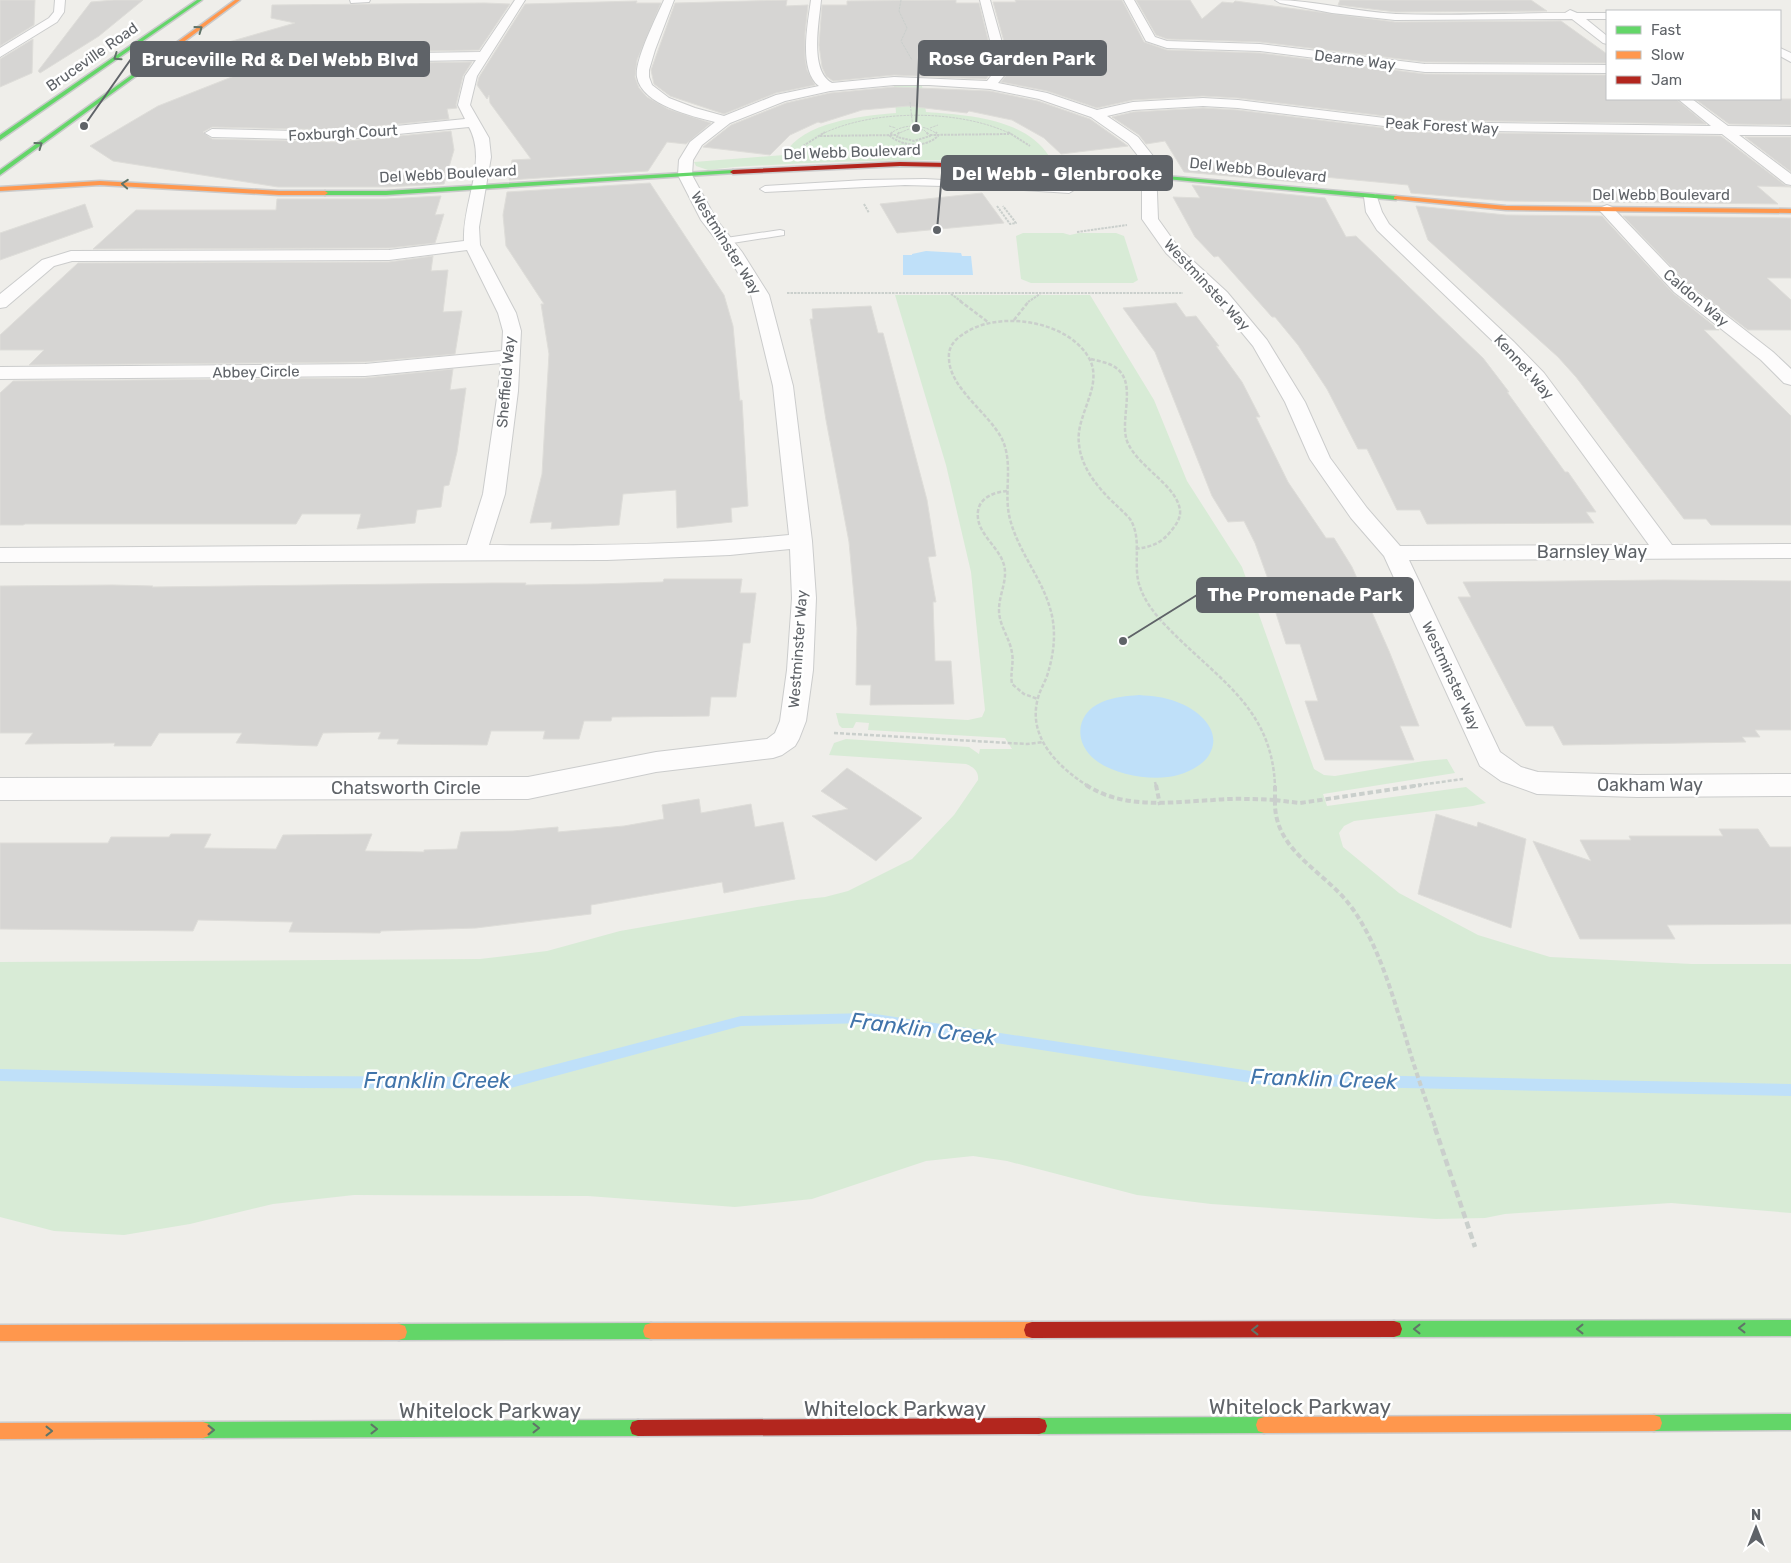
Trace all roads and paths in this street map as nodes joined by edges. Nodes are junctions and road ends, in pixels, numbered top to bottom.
1 (60, 0) edge
2 (200, 0) edge
3 (238, 0) edge
4 (520, 0) edge
5 (669, 0) edge
6 (816, 0) edge
7 (901, 0) edge
8 (984, 0) edge
9 (1129, 0) edge
10 (1287, 0) edge
11 (1561, 6) dead end
12 (1575, 16) junction
13 (1606, 16) edge
14 (1606, 40) edge
15 (0, 53) edge
16 (483, 56) junction
17 (290, 59) dead end
18 (911, 64) dead end
19 (1606, 69) edge
20 (990, 85) junction
21 (830, 87) junction
22 (1685, 100) edge
23 (910, 101) dead end
24 (1096, 114) junction
25 (912, 116) junction
26 (725, 120) junction
27 (474, 122) junction
28 (938, 125) dead end
29 (889, 126) dead end
30 (913, 127) junction
31 (896, 128) junction
32 (930, 128) junction
33 (894, 130) junction
34 (934, 130) junction
35 (1726, 130) junction
36 (899, 131) junction
37 (927, 131) junction
38 (1791, 131) edge
39 (212, 132) dead end
40 (930, 134) junction
41 (938, 134) junction
42 (1012, 134) junction
43 (890, 135) junction
44 (897, 135) junction
45 (816, 136) junction
46 (0, 138) edge
47 (801, 147) dead end
48 (1033, 149) dead end
49 (922, 164) junction
50 (0, 174) edge
51 (685, 175) junction
52 (1148, 175) junction
53 (1791, 181) edge
54 (923, 182) junction
55 (0, 189) edge
56 (477, 189) junction
57 (765, 189) dead end
58 (1069, 190) dead end
59 (244, 192) junction
60 (124, 196) dead end
61 (0, 197) edge
62 (1371, 197) junction
63 (51, 198) dead end
64 (1607, 210) junction
65 (1791, 211) edge
66 (1133, 225) dead end
67 (1077, 232) dead end
68 (780, 233) dead end
69 (726, 241) junction
70 (472, 245) junction
71 (1186, 293) dead end
72 (779, 294) dead end
73 (950, 294) junction
74 (1040, 294) junction
75 (0, 303) edge
76 (1014, 320) junction
77 (988, 322) junction
78 (512, 356) junction
79 (1091, 359) junction
80 (0, 373) edge
81 (1791, 379) edge
82 (1007, 491) junction
83 (801, 541) junction
84 (1136, 549) junction
85 (1665, 551) junction
86 (1791, 551) edge
87 (476, 552) junction
88 (1394, 553) junction
89 (0, 555) edge
90 (1038, 698) junction
91 (793, 721) joint
92 (834, 733) dead end
93 (1042, 742) junction
94 (1512, 774) joint
95 (1463, 779) dead end
96 (1155, 782) dead end
97 (1791, 786) edge
98 (0, 789) edge
99 (1274, 800) junction
100 (1160, 805) junction
101 (1475, 1247) dead end
102 (1791, 1328) edge
103 (0, 1333) edge
104 (1791, 1422) edge
105 (0, 1431) edge

1 - 15 street
2 -> 46 main road, Bruceville Road
50 -> 3 main road
4 - 16 street, Sheffield Way
5 - 26 street
6 - 21 street
7 - 18 path
8 - 20 street
9 - 19 street, Dearne Way
10 - 12 street
11 - 12 street
12 - 13 street
12 - 14 street
16 - 17 street
16 - 27 street, Sheffield Way
20 - 21 street, Westminster Way
20 - 24 street, Westminster Way
21 - 26 street, Westminster Way
22 - 35 street
23 - 25 path
24 - 35 street, Peak Forest Way
24 - 52 street, Westminster Way
25 - 30 path
25 - 42 path
25 - 45 path
26 - 51 street, Westminster Way
27 - 39 street, Foxburgh Court
27 - 56 street, Sheffield Way
28 - 32 path
29 - 31 path
30 - 31 path
30 - 32 path
30 - 36 path
30 - 37 path
31 - 33 path
32 - 34 path
33 - 36 path
33 - 43 path
34 - 37 path
34 - 41 path
35 - 38 street, Peak Forest Way
35 - 53 street
36 - 44 path
37 - 40 path
40 - 41 path
40 - 44 path
41 - 42 path
41 - 43 path
42 - 48 path
43 - 44 path
43 - 45 path
45 - 47 path
49 - 51 main road, Del Webb Boulevard
49 - 52 main road, Del Webb Boulevard
49 - 54 lane
51 - 56 main road, Del Webb Boulevard
51 - 69 street, Westminster Way
52 - 62 main road, Del Webb Boulevard
52 - 88 street, Westminster Way
54 - 57 lane
54 - 58 lane
59 -> 55 main road, Del Webb Boulevard
56 - 59 main road, Del Webb Boulevard
56 - 70 street, Sheffield Way
59 - 60 main road, Del Webb Boulevard
61 - 63 main road
62 - 64 main road, Del Webb Boulevard
62 - 85 street, Kennet Way
64 - 65 main road, Del Webb Boulevard
64 - 81 street, Caldon Way
66 - 67 path
68 - 69 lane
69 - 83 street, Westminster Way
70 - 75 street
70 - 78 street, Sheffield Way
71 - 74 path
72 - 73 path
73 - 74 path
73 - 77 path
74 - 76 path
76 - 77 path
76 - 79 path
77 - 82 path
78 - 80 street, Abbey Circle
78 - 87 street, Sheffield Way
79 - 84 path
79 - 84 path
82 - 90 path
82 - 90 path
83 - 87 street
83 - 91 street, Westminster Way
84 - 99 path
85 - 86 street, Barnsley Way
85 - 88 street, Barnsley Way
87 - 89 street
88 - 94 street, Westminster Way
90 - 93 path
91 - 98 street, Chatsworth Circle
92 - 93 path
93 - 100 path
94 - 97 street, Oakham Way
95 - 99 path
96 - 100 path
99 - 100 path
99 - 101 path
102 -> 103 main road
105 -> 104 main road, Whitelock Parkway

